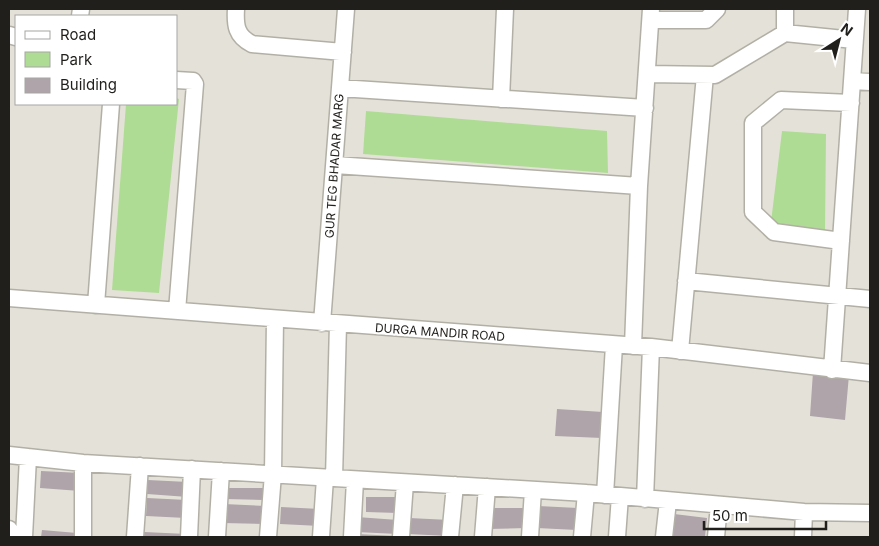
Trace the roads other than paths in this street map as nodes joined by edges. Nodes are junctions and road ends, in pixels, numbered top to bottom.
1 (236, 9) edge
2 (346, 9) edge
3 (505, 9) edge
4 (717, 9) edge
5 (785, 9) edge
6 (651, 14) edge
7 (861, 19) edge
8 (785, 33) junction
9 (854, 40) junction
10 (343, 52) junction
11 (648, 74) junction
12 (705, 75) junction
13 (178, 80) edge
14 (852, 81) junction
15 (870, 82) edge
16 (340, 88) junction
17 (500, 99) junction
18 (851, 103) junction
19 (111, 105) edge
20 (645, 108) junction
21 (334, 166) junction
22 (639, 186) junction
23 (841, 241) junction
24 (686, 281) junction
25 (837, 296) junction
26 (9, 298) edge
27 (870, 299) edge
28 (96, 305) junction
29 (177, 311) junction
30 (275, 319) junction
31 (330, 324) junction
32 (614, 345) junction
33 (633, 346) junction
34 (651, 348) junction
35 (680, 351) junction
36 (832, 370) junction
37 (870, 373) edge
38 (9, 455) edge
39 (28, 457) junction
40 (83, 462) junction
41 (140, 466) junction
42 (192, 469) junction
43 (221, 471) junction
44 (273, 474) junction
45 (329, 478) junction
46 (355, 480) junction
47 (405, 483) junction
48 (455, 485) junction
49 (487, 487) junction
50 (533, 490) junction
51 (586, 493) junction
52 (612, 496) junction
53 (645, 499) junction
54 (668, 500) junction
55 (719, 505) junction
56 (804, 512) junction
57 (870, 513) edge
58 (9, 529) edge
59 (13, 537) edge
60 (24, 537) edge
61 (83, 537) edge
62 (135, 537) edge
63 (189, 537) edge
64 (217, 537) edge
65 (268, 537) edge
66 (320, 537) edge
67 (352, 537) edge
68 (401, 537) edge
69 (450, 537) edge
70 (483, 537) edge
71 (530, 537) edge
72 (582, 537) edge
73 (617, 537) edge
74 (664, 537) edge
75 (716, 537) edge
76 (803, 537) edge

1 - 10 street
2 - 10 street, GUR TEG BHADAR MARG
3 - 17 street
4 - 6 street
5 - 8 street
6 - 11 street
7 - 9 street
8 - 9 street
8 - 12 street
9 - 14 street
10 - 16 street, GUR TEG BHADAR MARG
11 - 12 street
11 - 20 street
12 - 24 street
13 - 29 street
14 - 15 street
14 - 18 street
16 - 17 street
16 - 21 street, GUR TEG BHADAR MARG
17 - 20 street
18 - 23 street
18 - 23 street
19 - 28 street
20 - 22 street
21 - 22 street
21 - 31 street, GUR TEG BHADAR MARG
22 - 33 street
23 - 25 street
24 - 25 street
24 - 35 street
25 - 27 street
25 - 36 street
26 - 28 street, DURGA MANDIR ROAD
28 - 29 street, DURGA MANDIR ROAD
29 - 30 street, DURGA MANDIR ROAD
30 - 31 street, DURGA MANDIR ROAD
30 - 44 street
31 - 32 street, DURGA MANDIR ROAD
31 - 45 street, GUR TEG BHADAR MARG
32 - 33 street, DURGA MANDIR ROAD
32 - 52 street
33 - 34 street, DURGA MANDIR ROAD
34 - 35 street, DURGA MANDIR ROAD
34 - 53 street
35 - 36 street, DURGA MANDIR ROAD
36 - 37 street, DURGA MANDIR ROAD
38 - 39 street
39 - 40 street
39 - 60 street
40 - 41 street
40 - 61 street
41 - 42 street
41 - 62 street
42 - 43 street
42 - 63 street
43 - 44 street
43 - 64 street
44 - 45 street
44 - 65 street
45 - 46 street
45 - 66 street, GUR TEG BHADAR MARG
46 - 47 street
46 - 67 street
47 - 48 street
47 - 68 street
48 - 49 street
48 - 69 street
49 - 50 street
49 - 70 street
50 - 51 street
50 - 71 street
51 - 52 street
51 - 72 street
52 - 53 street
52 - 73 street
53 - 54 street
54 - 55 street
54 - 74 street
55 - 56 street
55 - 75 street
56 - 57 street
56 - 76 street
58 - 59 street

